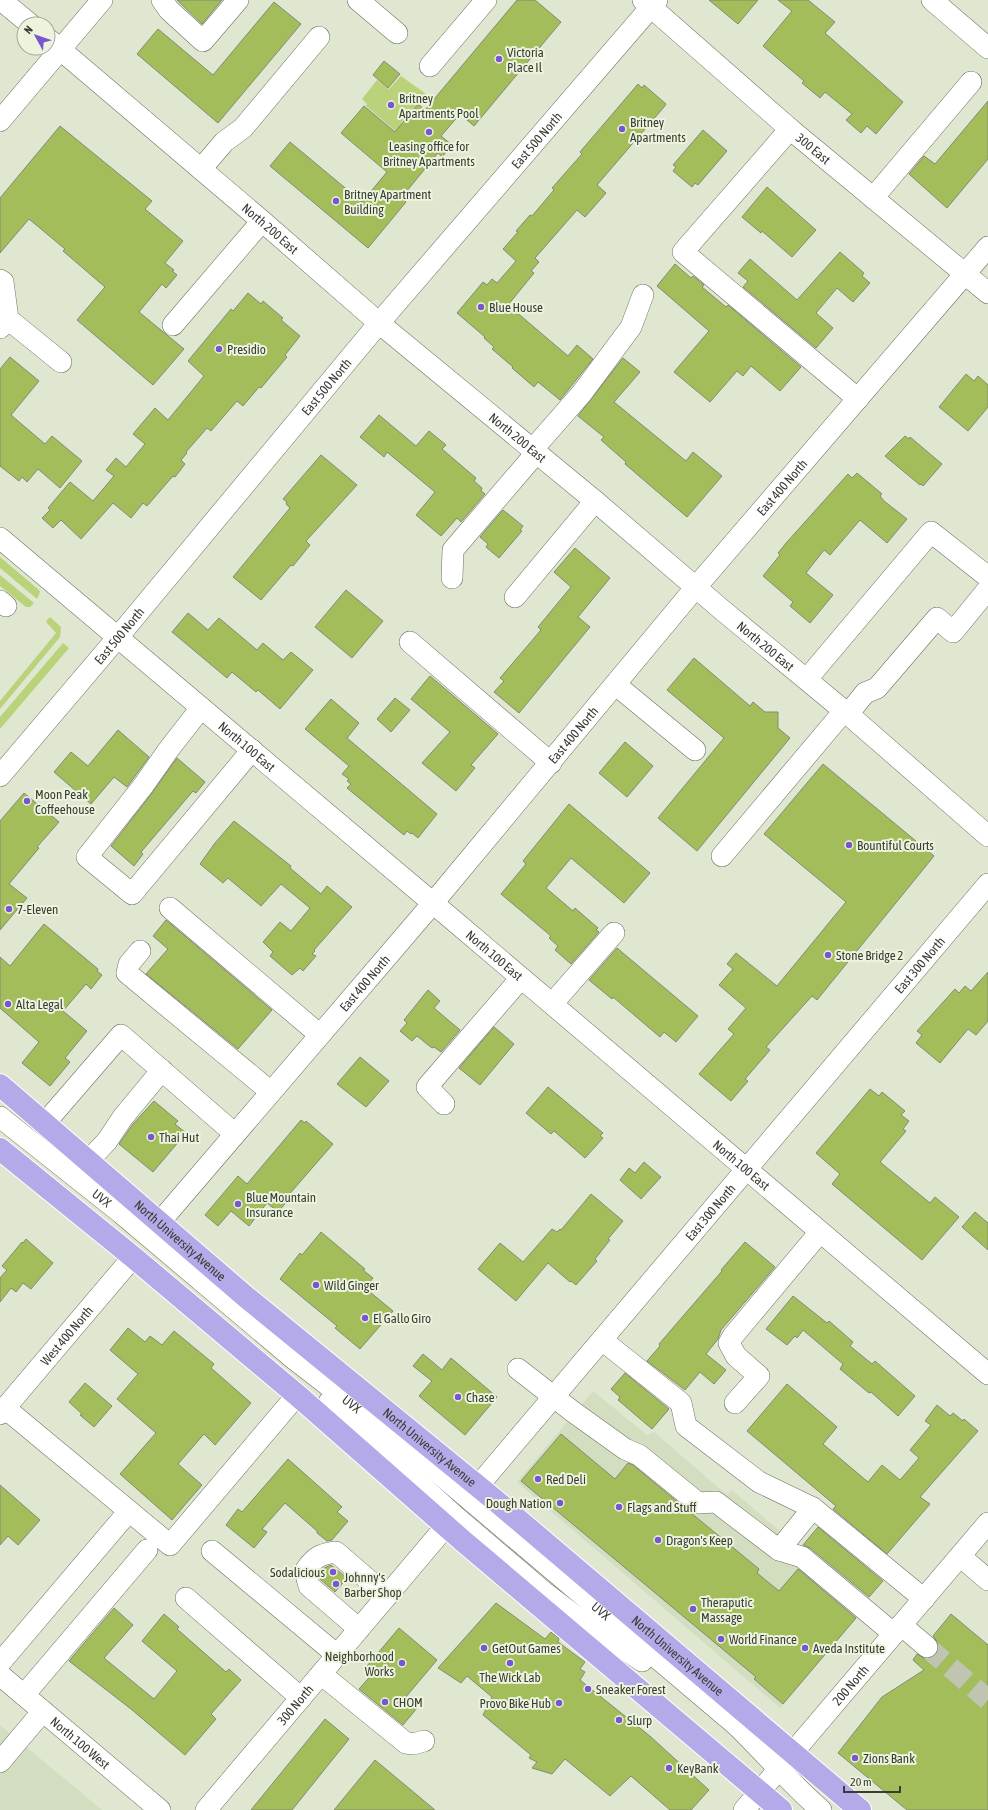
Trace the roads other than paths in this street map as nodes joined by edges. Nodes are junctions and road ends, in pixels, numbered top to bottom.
1 (1, 0) edge
2 (102, 0) edge
3 (162, 0) edge
4 (238, 0) edge
5 (358, 0) edge
6 (486, 0) edge
7 (932, 0) edge
8 (650, 2) edge
9 (20, 16) edge
10 (397, 34) dead end
11 (319, 36) dead end
12 (56, 42) edge
13 (56, 46) edge
14 (988, 48) edge
15 (46, 56) edge
16 (430, 66) dead end
17 (971, 82) dead end
18 (0, 121) edge
19 (790, 129) junction
20 (201, 169) junction
21 (873, 198) junction
22 (262, 221) junction
23 (988, 247) edge
24 (966, 274) junction
25 (0, 280) edge
26 (988, 293) edge
27 (643, 295) dead end
28 (379, 323) junction
29 (4, 324) edge
30 (173, 326) dead end
31 (61, 362) dead end
32 (858, 399) junction
33 (533, 449) junction
34 (595, 501) junction
35 (0, 538) edge
36 (440, 547) dead end
37 (988, 577) edge
38 (452, 578) dead end
39 (696, 587) junction
40 (988, 589) edge
41 (515, 597) dead end
42 (118, 637) junction
43 (410, 642) dead end
44 (807, 680) junction
45 (616, 685) junction
46 (202, 708) junction
47 (846, 712) junction
48 (252, 750) junction
49 (695, 750) dead end
50 (551, 763) junction
51 (0, 776) edge
52 (988, 836) edge
53 (722, 856) dead end
54 (988, 884) edge
55 (433, 903) junction
56 (170, 908) dead end
57 (614, 932) dead end
58 (140, 951) dead end
59 (521, 978) junction
60 (552, 1004) junction
61 (320, 1035) junction
62 (162, 1070) junction
63 (0, 1085) edge
64 (271, 1092) junction
65 (444, 1104) dead end
66 (0, 1117) edge
67 (45, 1123) junction
68 (0, 1131) edge
69 (236, 1134) junction
70 (3, 1156) edge
71 (88, 1161) junction
72 (745, 1169) junction
73 (159, 1223) junction
74 (820, 1232) junction
75 (133, 1257) junction
76 (602, 1340) junction
77 (518, 1368) dead end
78 (988, 1374) edge
79 (297, 1395) junction
80 (553, 1398) junction
81 (735, 1403) dead end
82 (3, 1411) edge
83 (478, 1486) junction
84 (812, 1508) junction
85 (129, 1510) junction
86 (988, 1523) edge
87 (446, 1526) junction
88 (148, 1550) dead end
89 (779, 1550) junction
90 (212, 1551) dead end
91 (960, 1556) junction
92 (988, 1580) edge
93 (387, 1596) junction
94 (186, 1598) dead end
95 (924, 1599) junction
96 (359, 1629) junction
97 (898, 1629) junction
98 (927, 1647) tunnel mouth
99 (337, 1655) junction
100 (0, 1663) edge
101 (321, 1674) junction
102 (0, 1675) edge
103 (24, 1695) junction
104 (301, 1698) junction
105 (43, 1711) junction
106 (424, 1740) dead end
107 (0, 1762) edge
108 (781, 1765) junction
109 (759, 1791) junction
110 (160, 1810) edge
111 (206, 1810) edge
112 (744, 1810) edge
113 (781, 1810) edge
114 (807, 1810) edge
115 (821, 1810) edge
116 (860, 1810) edge

1 - 9 street
2 - 12 street
3 - 4 street
5 - 10 street
6 - 16 street
7 - 14 street
8 - 19 street, 300 East
8 - 28 street, East 500 North
11 - 20 street
13 - 20 street, North 200 East
15 - 18 street
17 - 21 street
19 - 21 street, 300 East
19 - 32 street
20 - 22 street, North 200 East
21 - 24 street, 300 East
22 - 28 street, North 200 East
22 - 30 street
23 - 24 street, East 400 North
24 - 26 street, 300 East
24 - 32 street, East 400 North
25 - 29 street
27 - 33 street
28 - 33 street, North 200 East
28 - 42 street, East 500 North
29 - 31 street
32 - 39 street, East 400 North
33 - 34 street, North 200 East
33 - 36 street
33 - 38 street
34 - 39 street, North 200 East
34 - 41 street
35 - 42 street, North 100 East
37 - 44 street
39 - 44 street, North 200 East
39 - 45 street, East 400 North
40 - 47 street
42 - 46 street, North 100 East
42 - 51 street, East 500 North
43 - 50 street
44 - 47 street, North 200 East
45 - 49 street
45 - 50 street, East 400 North
46 - 48 street, North 100 East
46 - 48 street
47 - 52 street, North 200 East
47 - 53 street
48 - 55 street, North 100 East
50 - 55 street, East 400 North
54 - 72 street, East 300 North
55 - 59 street, North 100 East
55 - 61 street, East 400 North
56 - 61 street
57 - 60 street
58 - 64 street
59 - 60 street, North 100 East
59 - 65 street
60 - 72 street, North 100 East
61 - 64 street, East 400 North
62 - 67 street
62 - 69 street
62 - 71 street
63 - 67 highway, North University Avenue
64 - 69 street, East 400 North
66 - 108 street, UVX
67 - 71 highway, North University Avenue
68 - 108 street, UVX
69 - 73 street, East 400 North
70 - 75 highway
71 - 73 highway, North University Avenue
72 - 74 street, North 100 East
72 - 76 street, East 300 North
73 - 83 highway, North University Avenue
74 - 78 street, North 100 East
74 - 81 street
75 - 79 highway
75 - 82 street, West 400 North
76 - 80 street, East 300 North
76 - 84 street
77 - 80 street
79 - 85 street
79 - 87 highway
80 - 83 street, East 300 North
80 - 89 street
82 - 85 street
83 - 108 highway, North University Avenue
84 - 89 street
84 - 95 street
85 - 100 street
86 - 91 street, 200 North
87 - 93 street, 300 North
87 - 109 highway
88 - 103 street
89 - 97 street
90 - 99 street
91 - 92 street
91 - 95 street, 200 North
93 - 96 street, 300 North
93 - 96 street
94 - 104 street
95 - 97 street, 200 North
96 - 99 street, 300 North
97 - 98 street
97 - 108 street, 200 North
99 - 101 street, 300 North
101 - 104 street, 300 North
101 - 106 street
102 - 103 street, North 100 West
103 - 105 street, North 100 West
104 - 111 street, 300 North
105 - 107 street
105 - 110 street, North 100 West
108 - 109 street, 200 North
108 - 114 street, UVX
108 - 115 street, UVX
108 - 116 highway, North University Avenue
109 - 112 street, 200 North
109 - 113 highway

